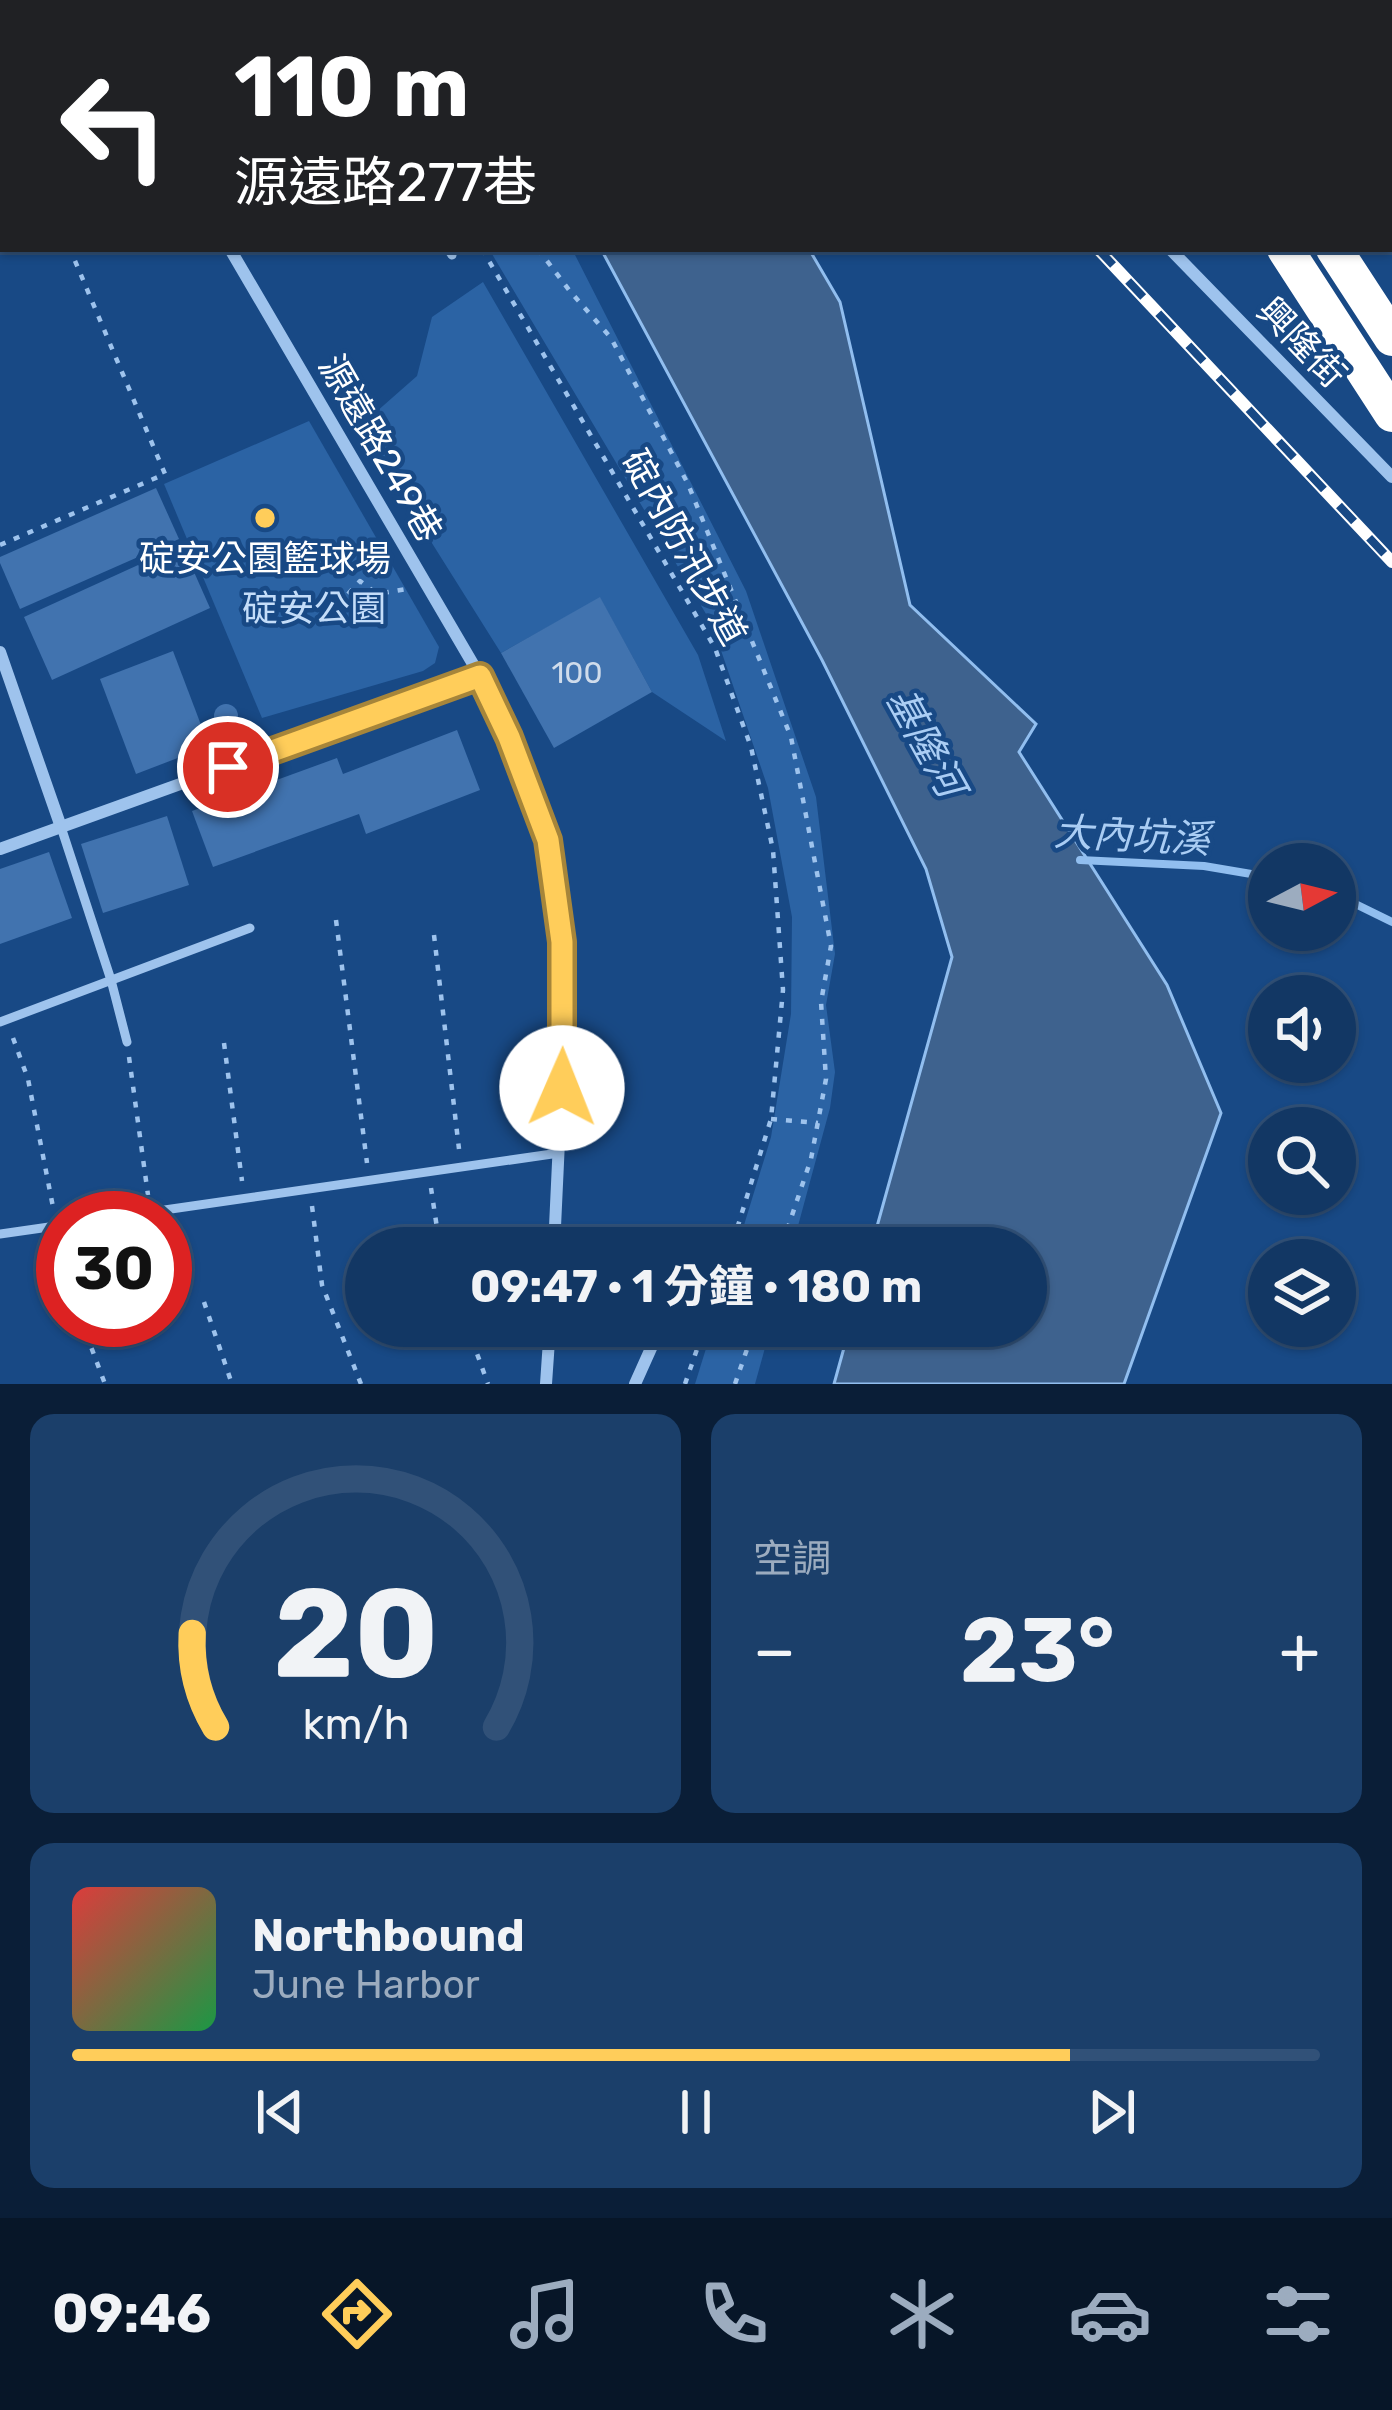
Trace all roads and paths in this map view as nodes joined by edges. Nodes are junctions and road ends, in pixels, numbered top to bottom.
1 (71, 252) edge
2 (232, 252) edge
3 (484, 252) edge
4 (540, 252) edge
5 (1173, 252) edge
6 (1287, 252) edge
7 (1336, 252) edge
8 (1392, 338) edge
9 (1392, 414) edge
10 (1392, 477) edge
11 (0, 545) edge
12 (407, 589) dead end
13 (348, 594) dead end
14 (0, 652) edge
15 (480, 676) junction
16 (61, 827) junction
17 (0, 849) edge
18 (336, 920) dead end
19 (250, 928) dead end
20 (434, 934) dead end
21 (111, 980) junction
22 (3, 1021) edge
23 (128, 1042) joint
24 (224, 1043) dead end
25 (771, 1119) junction
26 (818, 1123) junction
27 (559, 1153) junction
28 (461, 1167) junction
29 (429, 1172) junction
30 (369, 1180) junction
31 (310, 1189) junction
32 (53, 1191) edge
33 (148, 1191) edge
34 (244, 1198) junction
35 (192, 1206) edge
36 (437, 1227) edge
37 (555, 1227) edge
38 (738, 1227) edge
39 (788, 1227) edge
40 (36, 1229) edge
41 (0, 1234) edge
42 (205, 1302) dead end
43 (91, 1347) edge
44 (475, 1347) edge
45 (549, 1347) edge
46 (652, 1347) edge
47 (698, 1347) edge
48 (748, 1347) edge
49 (104, 1384) edge
50 (232, 1384) edge
51 (361, 1384) edge
52 (488, 1384) edge
53 (546, 1384) edge
54 (635, 1384) edge
55 (686, 1384) edge
56 (735, 1384) edge

1 - 11 path
2 - 15 street, 源遠路249巷
3 - 25 path, 碇內防汛步道
4 - 26 path
5 - 10 street, 興隆街
6 - 9 highway
7 - 8 highway
12 - 13 path
14 - 16 street
15 - 16 street
15 - 27 street, 源遠路249巷
16 - 17 street
16 - 21 lane
18 - 30 path
19 - 21 lane
20 - 28 path
21 - 22 lane
21 - 23 lane
22 - 32 path
23 - 33 path
24 - 34 path
25 - 26 path
25 - 38 path, 碇內防汛步道
26 - 39 path
27 - 28 lane
27 - 37 street, 源遠路249巷
28 - 29 lane
29 - 30 lane
29 - 36 path
30 - 31 lane
31 - 34 lane
31 - 51 path
34 - 35 lane
40 - 41 lane
42 - 50 path
43 - 49 path
44 - 52 path
45 - 53 street
46 - 54 street
47 - 55 path
48 - 56 path

